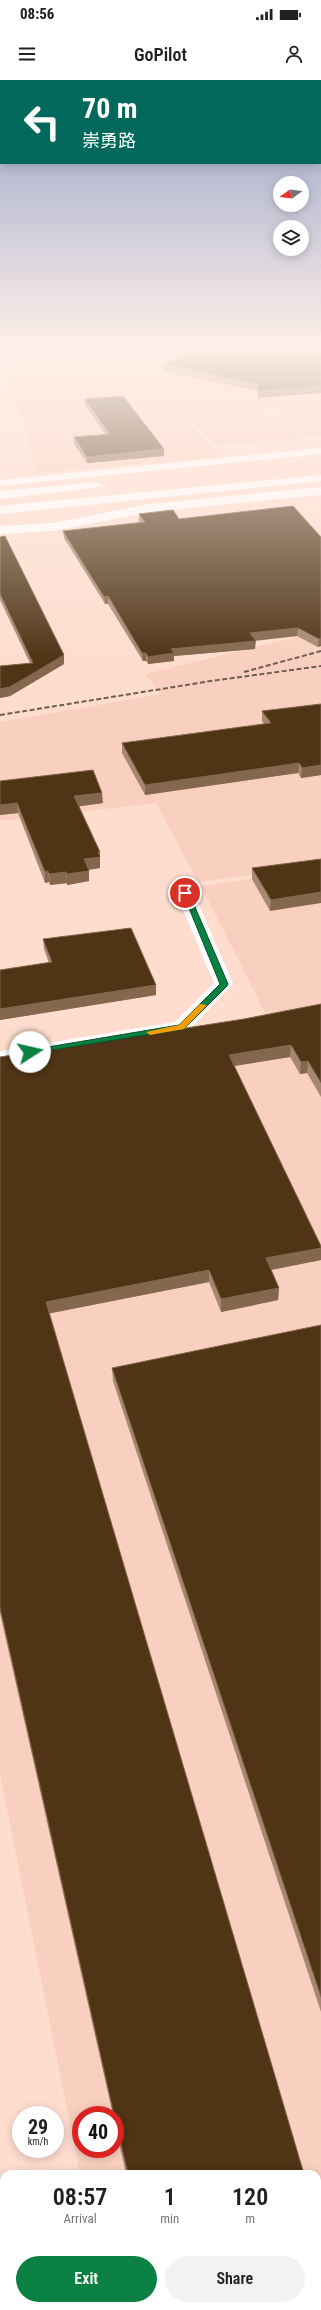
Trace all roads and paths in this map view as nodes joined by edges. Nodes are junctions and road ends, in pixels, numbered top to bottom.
1 (310, 452) edge
2 (321, 463) edge
3 (321, 478) edge
4 (0, 483) edge
5 (321, 491) edge
6 (0, 495) edge
7 (0, 510) edge
8 (0, 530) edge
9 (185, 893) dead end
10 (0, 1057) edge

1 - 4 street
2 - 6 street
3 - 7 street
5 - 8 street
9 - 10 street

